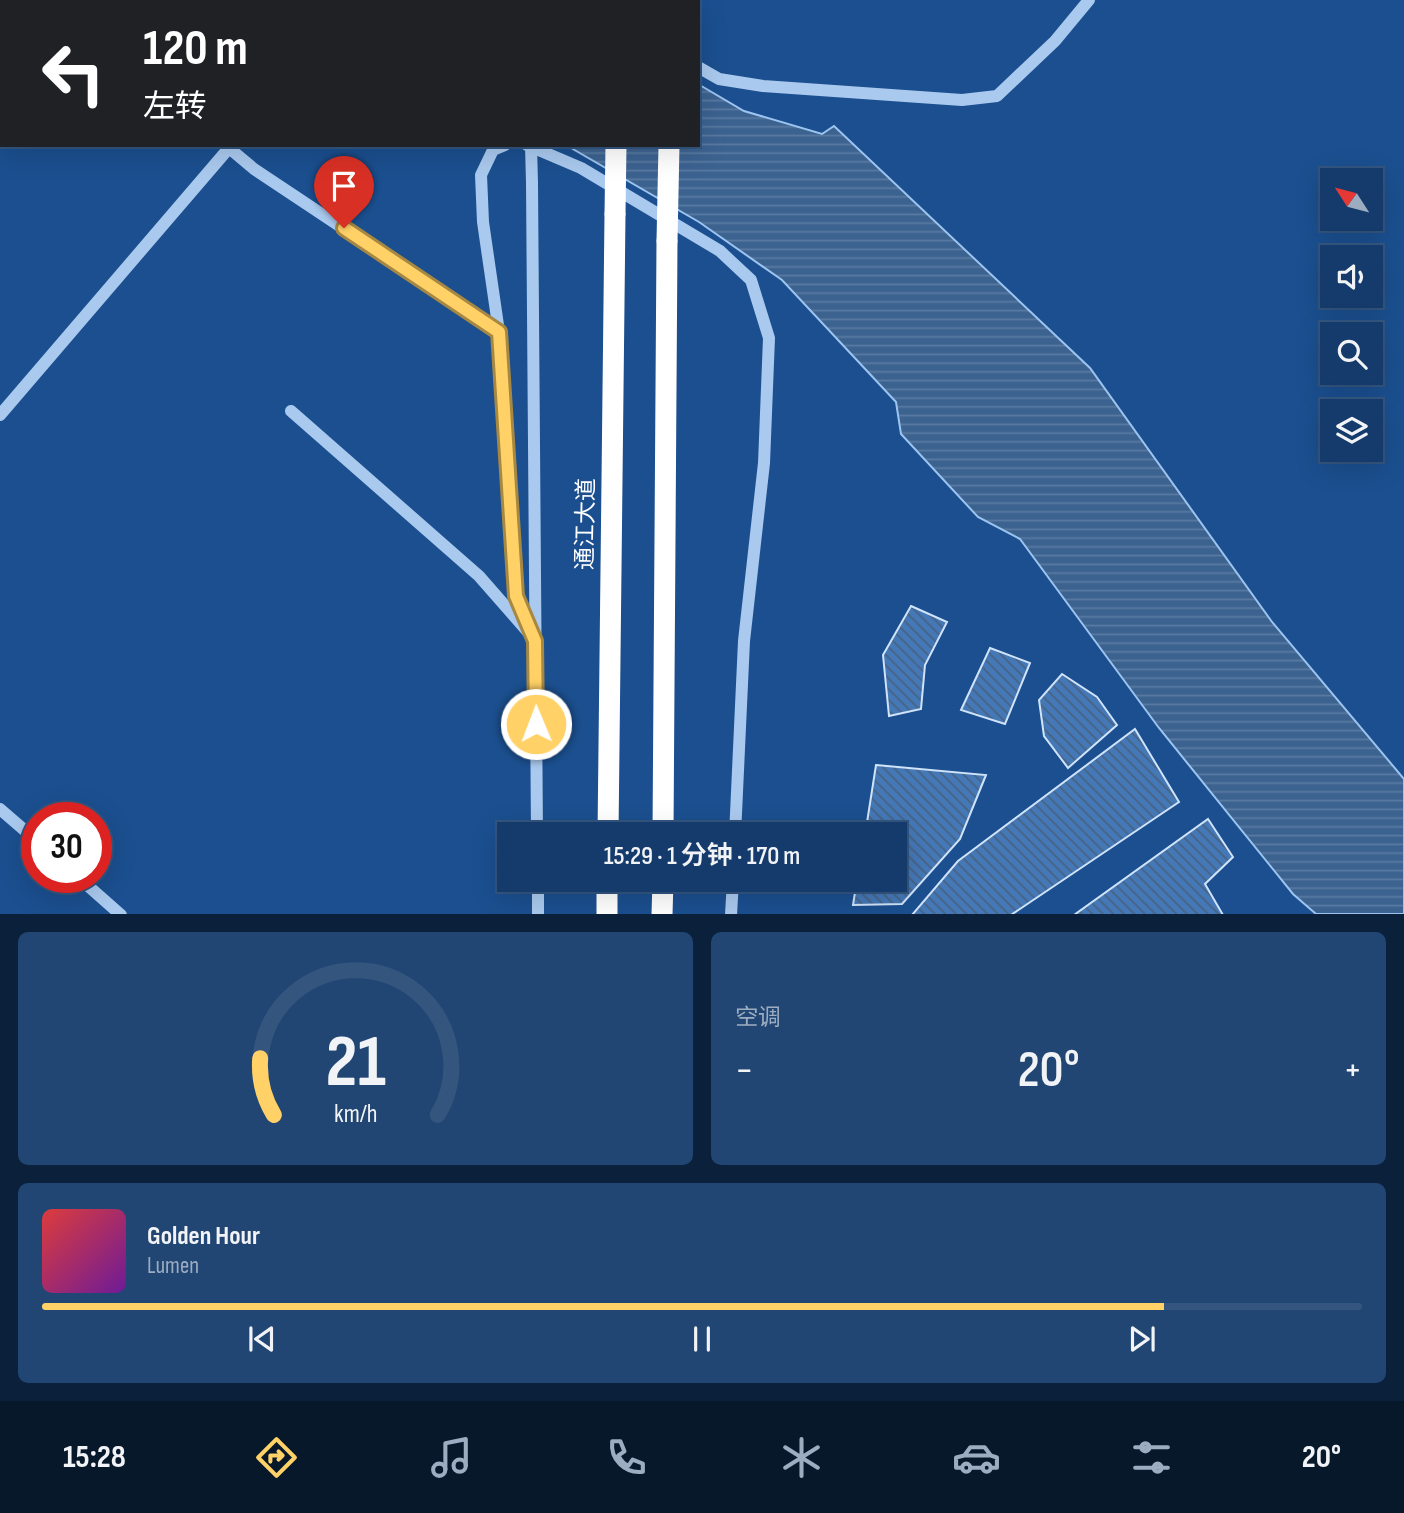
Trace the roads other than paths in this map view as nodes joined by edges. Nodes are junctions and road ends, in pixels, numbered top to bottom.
1 (1089, 0) edge
2 (700, 68) edge
3 (500, 147) edge
4 (529, 147) edge
5 (533, 147) edge
6 (616, 147) edge
7 (669, 147) edge
8 (499, 332) junction
9 (291, 411) dead end
10 (0, 415) edge
11 (535, 641) junction
12 (0, 809) edge
13 (537, 822) edge
14 (608, 822) edge
15 (663, 822) edge
16 (736, 822) edge
17 (21, 827) edge
18 (538, 892) edge
19 (607, 892) edge
20 (663, 892) edge
21 (732, 892) edge
22 (96, 893) edge
23 (120, 914) edge
24 (538, 914) edge
25 (607, 914) edge
26 (662, 914) edge
27 (731, 914) edge

1 - 2 street
3 - 8 street
4 - 11 street, bridge
5 - 16 street
6 - 14 highway, 通江大道, bridge
7 - 15 highway, bridge
8 - 10 street
8 - 11 street
9 - 11 street
11 - 13 street
12 - 17 street
18 - 24 street
19 - 25 highway
20 - 26 highway
21 - 27 street
22 - 23 street

